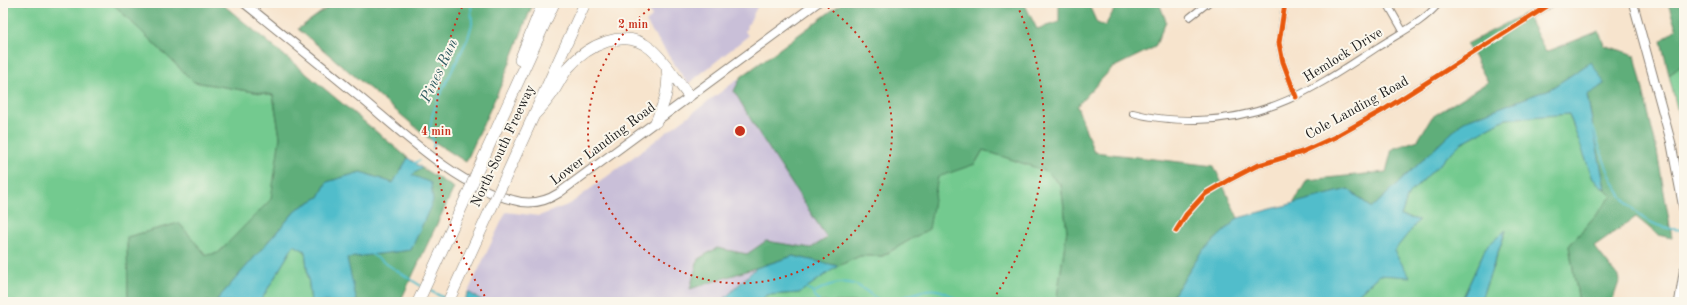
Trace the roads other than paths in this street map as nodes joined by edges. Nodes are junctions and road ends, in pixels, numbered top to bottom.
1 (244, 3) edge
2 (543, 3) edge
3 (554, 3) edge
4 (585, 3) edge
5 (817, 3) edge
6 (1208, 3) edge
7 (1285, 3) edge
8 (1387, 3) edge
9 (1439, 3) edge
10 (1552, 3) edge
11 (1633, 3) edge
12 (1190, 17) dead end
13 (1403, 31) junction
14 (666, 68) junction
15 (689, 96) junction
16 (1296, 97) junction
17 (1133, 113) dead end
18 (504, 114) junction
19 (534, 115) junction
20 (656, 122) junction
21 (1684, 207) edge
22 (1176, 231) dead end
23 (1684, 270) edge
24 (418, 302) edge
25 (448, 302) edge
26 (1679, 302) edge

1 - 20 main road, Lower Landing Road
2 - 18 highway
3 - 18 highway, North-South Freeway
4 - 19 highway, North-South Freeway
5 - 15 main road, Lower Landing Road
6 - 12 street
7 - 16 street
8 - 13 street
9 - 13 street, Hemlock Drive
10 - 22 street, Cole Landing Road
11 - 21 main road
13 - 16 street, Hemlock Drive
14 - 15 highway
14 - 19 highway
14 - 20 highway
15 - 20 main road, Lower Landing Road
16 - 17 street, Hemlock Drive
18 - 24 highway, North-South Freeway, bridge
19 - 25 highway, North-South Freeway, bridge
23 - 26 main road

